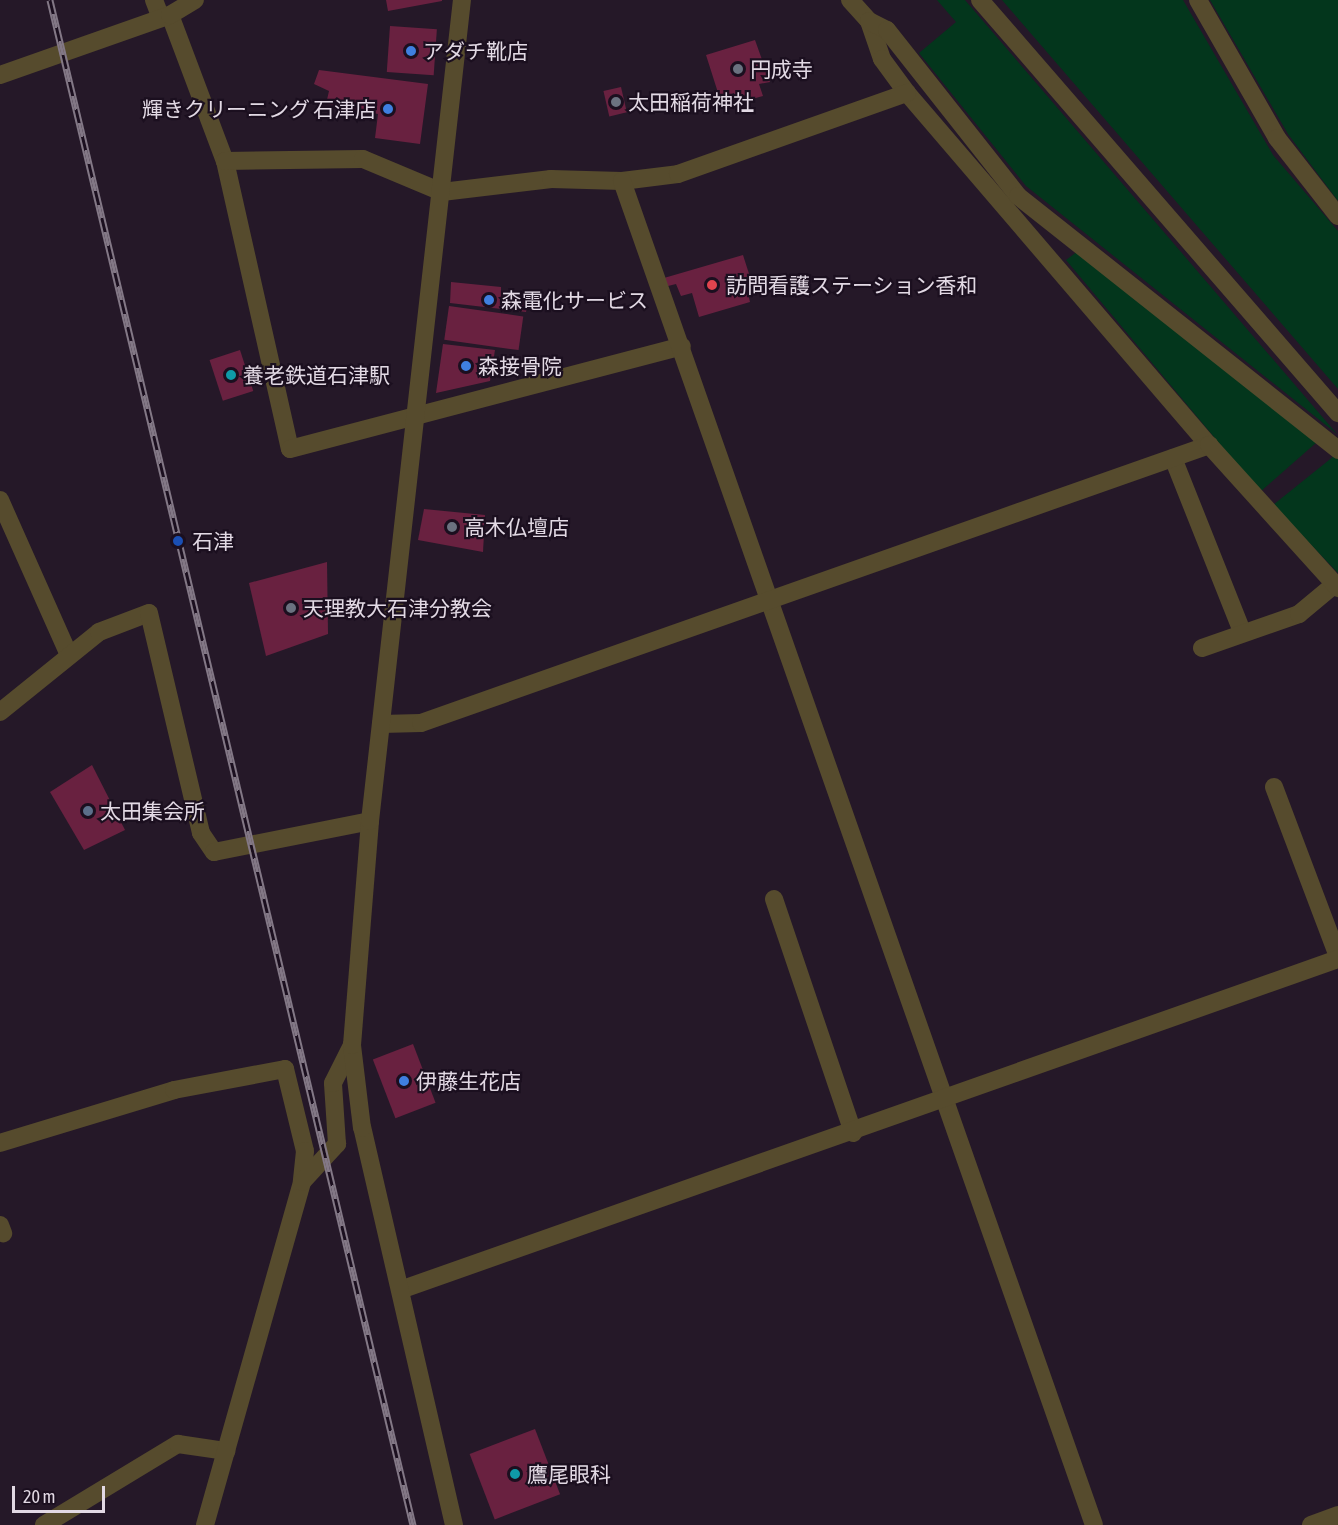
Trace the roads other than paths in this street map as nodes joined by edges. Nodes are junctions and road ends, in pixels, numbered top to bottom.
1 (154, 0) edge
2 (195, 0) edge
3 (462, 0) edge
4 (850, 0) edge
5 (980, 0) edge
6 (1198, 0) edge
7 (165, 16) junction
8 (869, 21) junction
9 (0, 75) edge
10 (907, 93) junction
11 (225, 161) junction
12 (622, 181) junction
13 (441, 192) junction
14 (1338, 216) edge
15 (682, 346) junction
16 (416, 413) junction
17 (1338, 413) edge
18 (1209, 445) junction
19 (1338, 450) edge
20 (1173, 458) junction
21 (0, 500) edge
22 (1336, 586) edge
23 (769, 598) junction
24 (1242, 631) junction
25 (1202, 648) dead end
26 (69, 655) junction
27 (0, 711) edge
28 (381, 724) junction
29 (1274, 787) dead end
30 (370, 820) junction
31 (774, 899) dead end
32 (1338, 958) edge
33 (352, 1046) junction
34 (943, 1101) junction
35 (853, 1133) junction
36 (0, 1143) edge
37 (302, 1182) junction
38 (403, 1289) junction
39 (226, 1451) junction
40 (1338, 1515) edge
41 (44, 1525) edge
42 (205, 1525) edge
43 (454, 1525) edge
44 (1094, 1525) edge
45 (1311, 1525) edge

1 - 7 street
2 - 7 street
3 - 13 street
4 - 8 street
5 - 17 street
6 - 14 street
7 - 9 street
7 - 11 street
8 - 10 street
8 - 19 street
10 - 12 street
10 - 18 street
11 - 13 street
11 - 16 street
12 - 13 street
12 - 15 street
13 - 16 street
15 - 16 street
15 - 23 street
16 - 28 street
18 - 20 street
18 - 22 street
20 - 23 street
20 - 24 street
21 - 26 street
22 - 24 street
23 - 28 street
23 - 34 street
24 - 25 street
26 - 27 street
26 - 30 street
28 - 30 street
29 - 32 street
30 - 33 street
31 - 35 street
32 - 34 street
33 - 37 street
33 - 38 street
34 - 35 street
34 - 44 street
35 - 38 street
36 - 37 street
37 - 39 street
38 - 43 street
39 - 41 street
39 - 42 street
40 - 45 street

